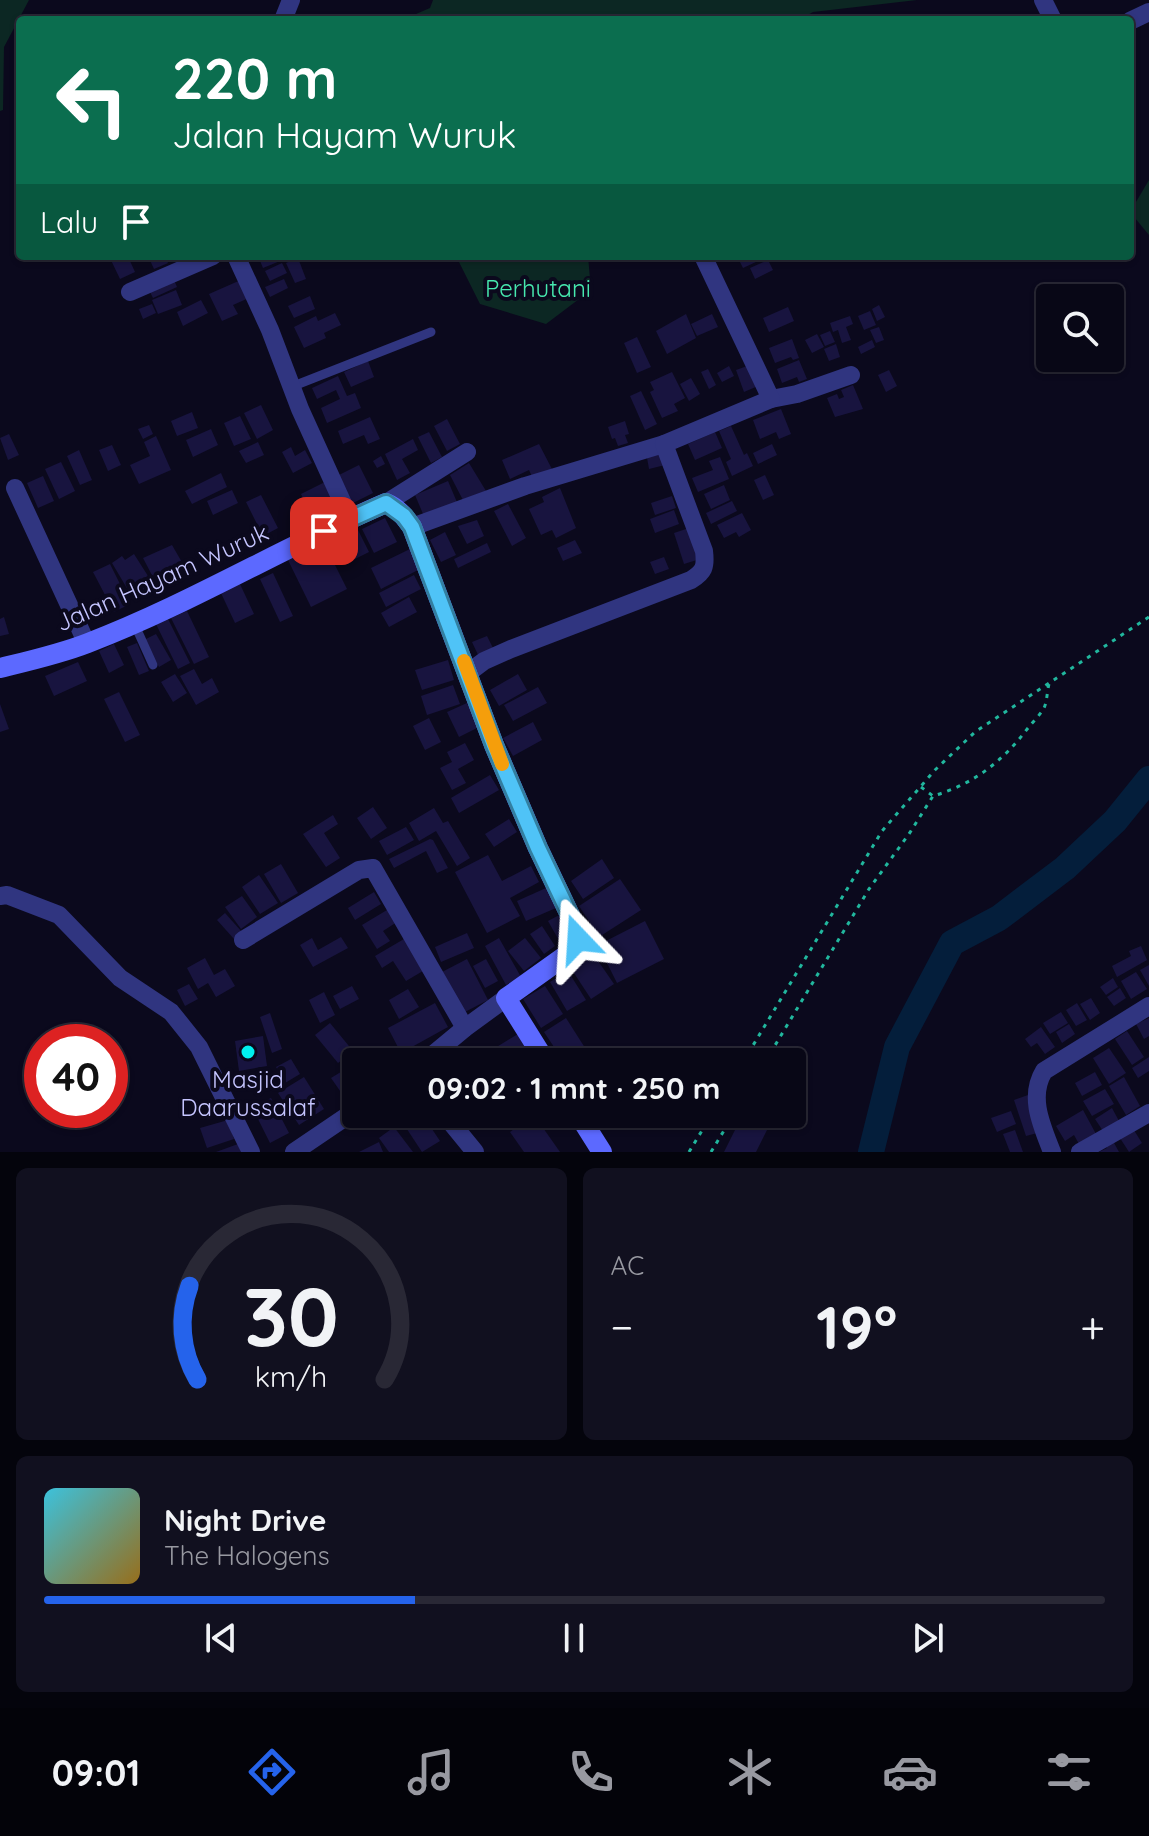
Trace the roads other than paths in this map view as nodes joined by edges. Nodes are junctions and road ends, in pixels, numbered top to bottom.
1 (204, 260) edge
2 (238, 260) edge
3 (705, 260) edge
4 (130, 292) dead end
5 (431, 332) dead end
6 (851, 375) dead end
7 (291, 387) junction
8 (771, 399) junction
9 (664, 444) junction
10 (467, 452) dead end
11 (15, 488) dead end
12 (386, 503) junction
13 (350, 519) junction
14 (412, 527) junction
15 (134, 623) junction
16 (87, 644) junction
17 (153, 665) dead end
18 (0, 668) edge
19 (468, 673) junction
20 (0, 896) edge
21 (243, 940) dead end
22 (506, 998) junction
23 (1149, 1006) edge
24 (465, 1028) junction
25 (441, 1048) edge
26 (537, 1048) edge
27 (1149, 1113) edge
28 (342, 1119) edge
29 (455, 1128) edge
30 (587, 1128) edge
31 (251, 1152) edge
32 (294, 1152) edge
33 (475, 1152) edge
34 (602, 1152) edge
35 (1052, 1152) edge
36 (1080, 1152) edge

1 - 4 street
2 - 7 street
3 - 8 street
5 - 7 lane
6 - 8 street
7 - 13 street
8 - 9 street
9 - 14 street
9 - 19 street
10 - 12 street
11 - 16 street
12 - 13 street, Jalan Hayam Wuruk
12 - 14 street
13 - 15 street, Jalan Hayam Wuruk
14 - 19 street
15 - 16 street, Jalan Hayam Wuruk
15 - 17 lane
16 - 18 street, Jalan Hayam Wuruk
19 - 22 street
20 - 31 street
21 - 24 street
22 - 24 street
22 - 26 street
23 - 35 street
24 - 25 street
27 - 36 street
28 - 32 street
29 - 33 street
30 - 34 street

